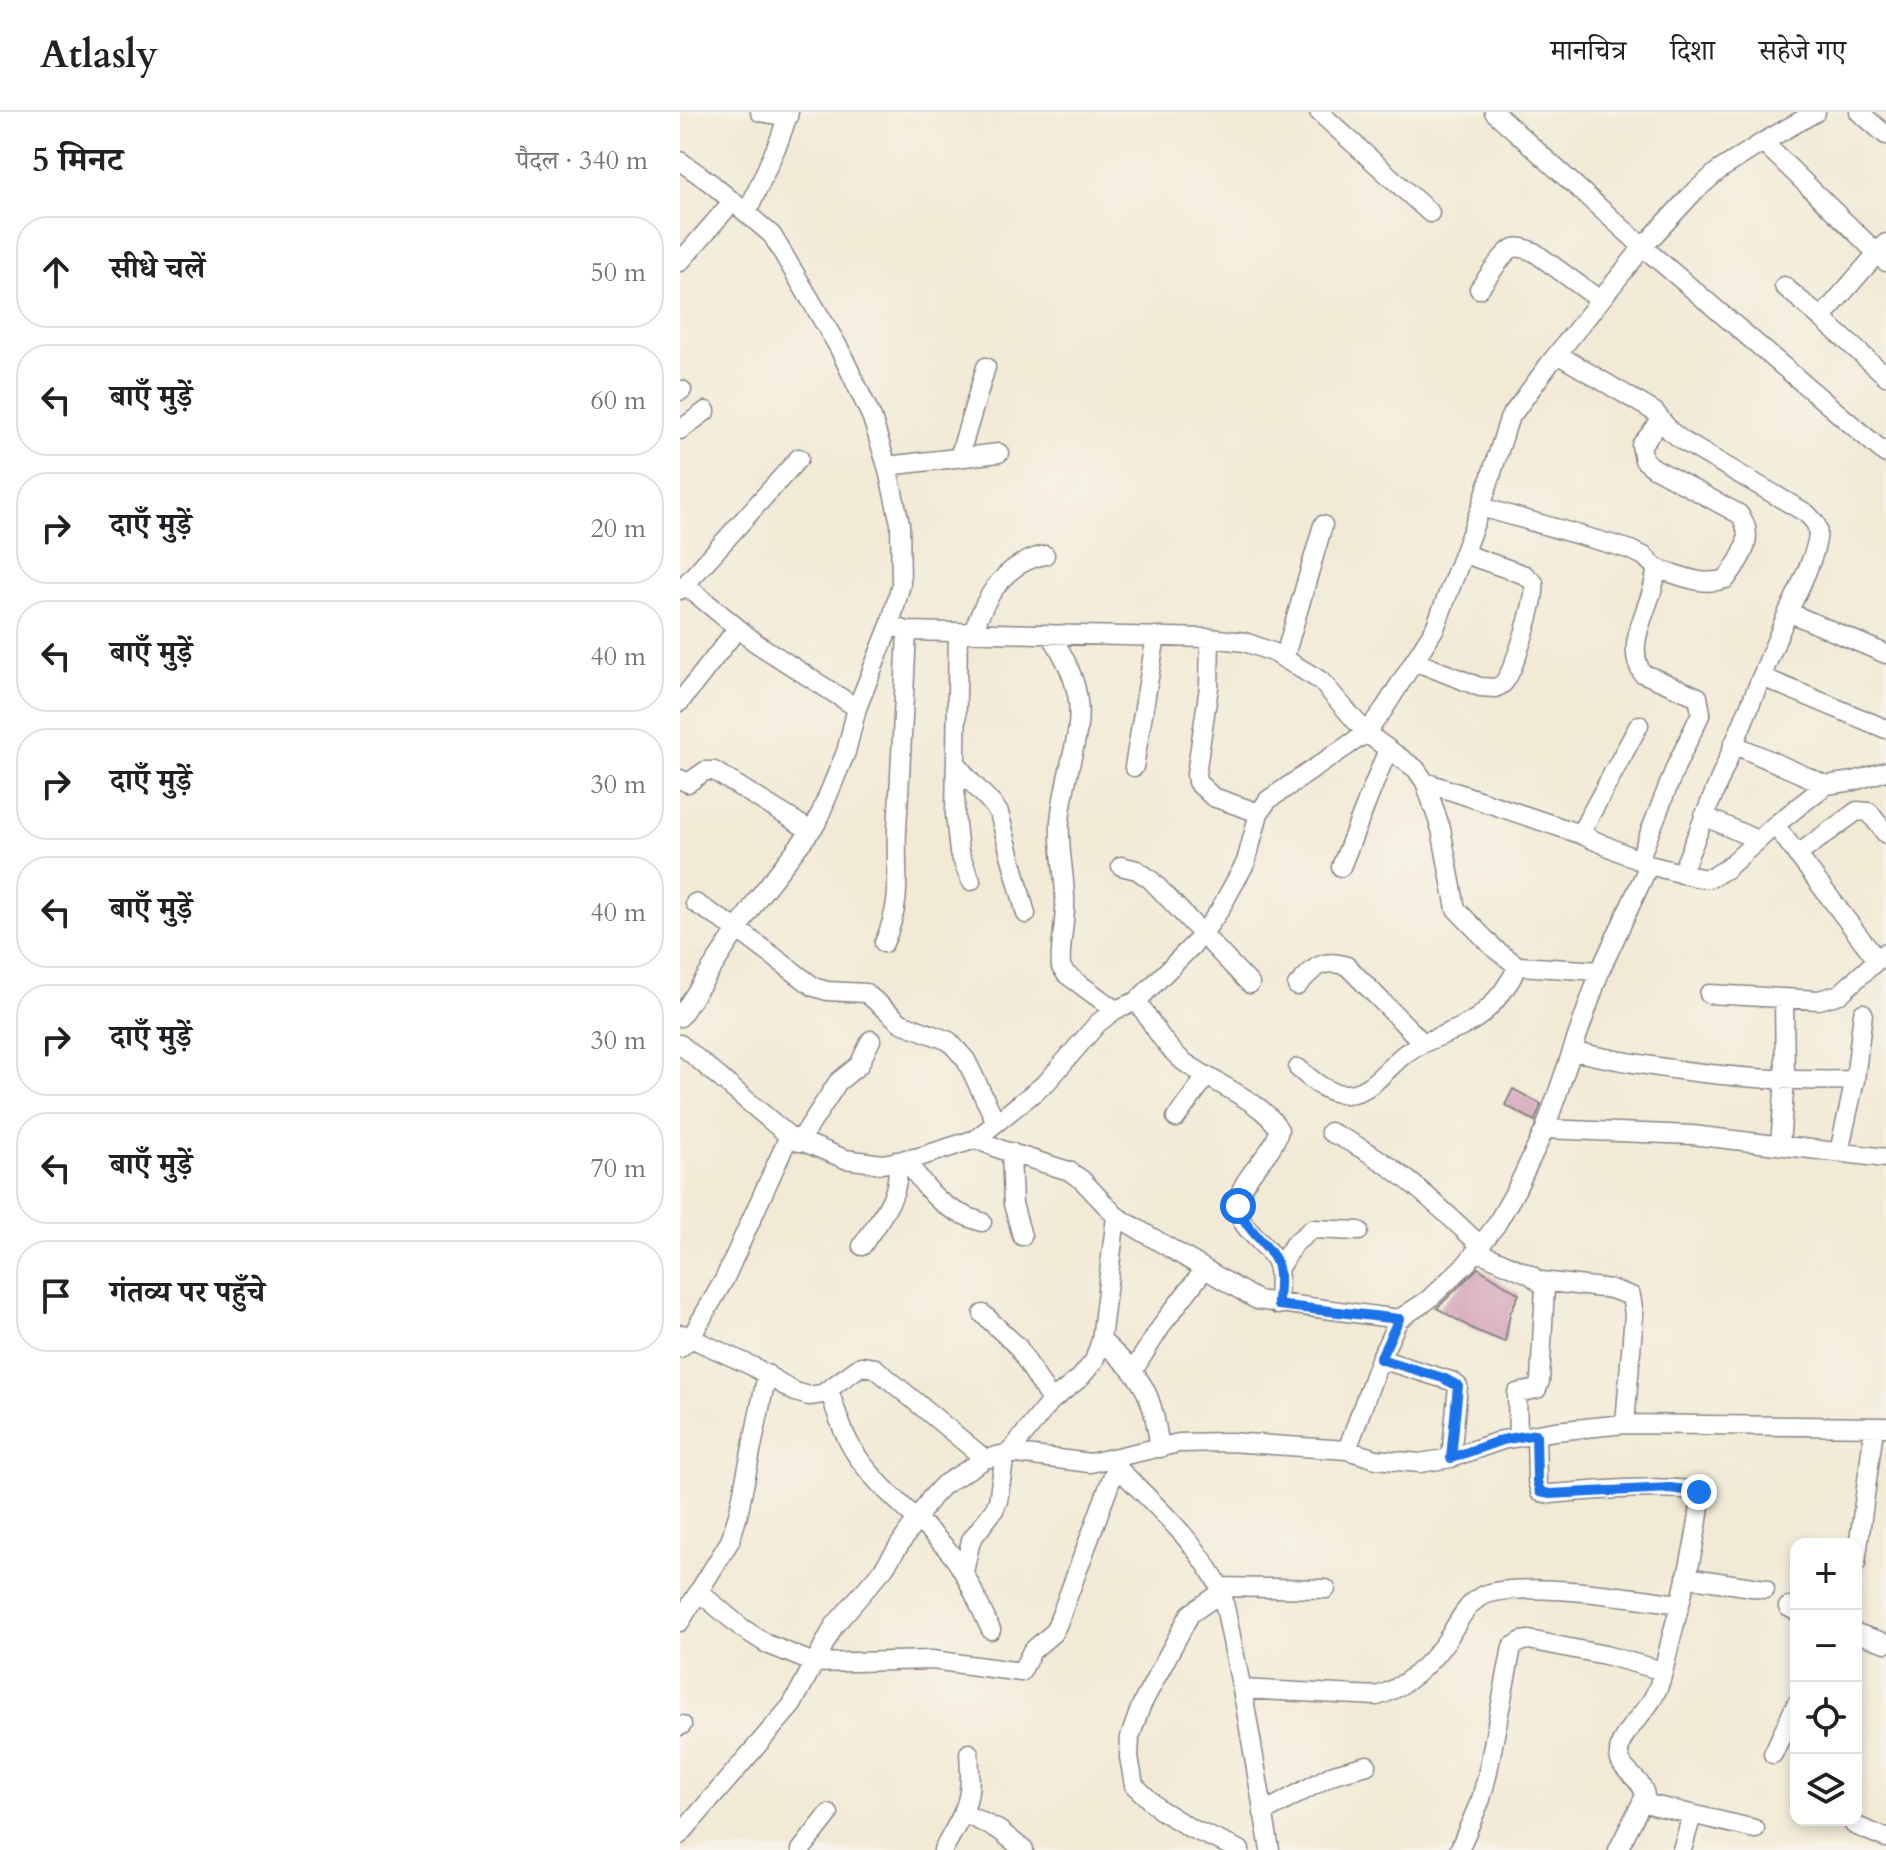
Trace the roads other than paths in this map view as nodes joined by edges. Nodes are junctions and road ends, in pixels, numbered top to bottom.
1 (760, 112) edge
2 (1319, 112) edge
3 (1494, 112) edge
4 (1816, 112) edge
5 (1859, 112) edge
6 (788, 114) edge
7 (1886, 135) edge
8 (1763, 142) junction
9 (680, 161) edge
10 (740, 207) junction
11 (1430, 213) dead end
12 (1643, 247) junction
13 (1883, 253) edge
14 (680, 262) edge
15 (1784, 286) dead end
16 (1479, 289) dead end
17 (1600, 300) junction
18 (1821, 318) junction
19 (1557, 354) junction
20 (986, 367) dead end
21 (1886, 376) edge
22 (706, 411) dead end
23 (1661, 421) junction
24 (680, 430) edge
25 (999, 453) dead end
26 (1886, 454) edge
27 (959, 457) junction
28 (799, 458) dead end
29 (887, 466) junction
30 (1481, 507) junction
31 (1323, 525) dead end
32 (1465, 554) junction
33 (1045, 555) dead end
34 (1656, 568) junction
35 (683, 587) edge
36 (1788, 612) junction
37 (898, 628) junction
38 (737, 629) junction
39 (965, 632) junction
40 (1050, 634) junction
41 (1156, 636) junction
42 (1210, 638) junction
43 (1886, 654) edge
44 (1284, 659) junction
45 (1414, 661) junction
46 (1762, 677) junction
47 (680, 702) edge
48 (857, 708) junction
49 (1639, 725) dead end
50 (1886, 729) edge
51 (1366, 733) junction
52 (1733, 744) junction
53 (1388, 749) junction
54 (955, 758) junction
55 (1134, 767) dead end
56 (1884, 774) edge
57 (680, 779) edge
58 (1425, 782) junction
59 (1826, 785) junction
60 (1259, 813) junction
61 (1704, 816) junction
62 (1775, 825) junction
63 (811, 831) junction
64 (1580, 834) junction
65 (1886, 834) edge
66 (1757, 840) junction
67 (1797, 855) junction
68 (1644, 862) junction
69 (1121, 866) dead end
70 (1341, 867) dead end
71 (1681, 874) junction
72 (971, 881) dead end
73 (695, 903) dead end
74 (1026, 914) dead end
75 (737, 929) junction
76 (1203, 934) junction
77 (884, 943) dead end
78 (1880, 963) edge
79 (1518, 966) junction
80 (1600, 971) junction
81 (1250, 984) dead end
82 (1297, 986) dead end
83 (1709, 994) dead end
84 (1784, 998) junction
85 (1137, 1001) junction
86 (1115, 1010) junction
87 (1863, 1013) dead end
88 (680, 1017) edge
89 (871, 1040) dead end
90 (1423, 1043) junction
91 (680, 1044) edge
92 (1572, 1051) junction
93 (1298, 1068) dead end
94 (1206, 1077) junction
95 (1785, 1079) junction
96 (1855, 1080) junction
97 (1176, 1118) dead end
98 (996, 1122) junction
99 (1545, 1129) junction
100 (1330, 1132) dead end
101 (794, 1139) junction
102 (976, 1139) junction
103 (1780, 1145) junction
104 (1011, 1152) junction
105 (1839, 1152) junction
106 (1886, 1158) edge
107 (900, 1160) junction
108 (1116, 1216) junction
109 (982, 1222) dead end
110 (1359, 1231) dead end
111 (1022, 1236) dead end
112 (862, 1246) dead end
113 (1478, 1248) junction
114 (1278, 1269) junction
115 (1204, 1270) junction
116 (1541, 1281) junction
117 (1278, 1305) junction
118 (983, 1314) dead end
119 (1399, 1319) junction
120 (683, 1340) edge
121 (1101, 1340) junction
122 (1380, 1359) junction
123 (1133, 1371) junction
124 (767, 1374) junction
125 (829, 1390) junction
126 (1051, 1401) junction
127 (1625, 1424) junction
128 (1880, 1428) edge
129 (1527, 1435) junction
130 (1160, 1448) junction
131 (1347, 1450) junction
132 (1007, 1453) junction
133 (1451, 1458) junction
134 (985, 1459) junction
135 (1113, 1463) junction
136 (915, 1519) junction
137 (1860, 1538) edge
138 (964, 1572) junction
139 (1686, 1577) junction
140 (1326, 1589) dead end
141 (1765, 1589) dead end
142 (1221, 1590) junction
143 (699, 1592) junction
144 (1680, 1604) junction
145 (680, 1622) edge
146 (991, 1630) dead end
147 (1862, 1635) edge
148 (1886, 1643) edge
149 (814, 1663) junction
150 (1663, 1671) junction
151 (1242, 1689) junction
152 (1790, 1717) edge
153 (969, 1753) dead end
154 (1773, 1754) dead end
155 (1367, 1765) dead end
156 (1644, 1803) junction
157 (963, 1813) junction
158 (1263, 1813) junction
159 (829, 1814) dead end
160 (1692, 1815) junction
161 (1856, 1826) edge
162 (1755, 1829) dead end
163 (680, 1835) edge
164 (1886, 1838) edge
165 (801, 1850) edge
166 (943, 1850) edge
167 (1024, 1850) edge
168 (1240, 1850) edge
169 (1270, 1850) edge
170 (1459, 1850) edge
171 (1618, 1850) edge
172 (1682, 1850) edge

1 - 6 street
2 - 11 street
3 - 12 street
4 - 8 street
5 - 7 street
6 - 10 street
8 - 12 street
8 - 13 street
9 - 10 street
10 - 14 street
10 - 29 street
12 - 17 street
12 - 26 street
13 - 18 street
15 - 18 street
16 - 17 street
17 - 19 street
18 - 21 street
19 - 23 street
19 - 30 street
20 - 27 street
22 - 24 street
23 - 34 street
23 - 36 street
25 - 27 street
27 - 29 street
28 - 35 street
29 - 37 street
30 - 32 street
30 - 34 street
31 - 44 street
32 - 45 street
32 - 45 street
33 - 39 street
34 - 68 street
35 - 38 street
36 - 43 street
36 - 46 street
37 - 39 street
37 - 48 street
37 - 77 street
38 - 47 street
38 - 48 street
39 - 40 street
39 - 54 street
40 - 41 street
40 - 86 street
41 - 42 street
41 - 55 street
42 - 44 street
42 - 60 street
44 - 51 street
45 - 51 street
46 - 50 street
46 - 52 street
48 - 63 street
49 - 64 street
51 - 53 street
51 - 60 street
52 - 59 street
52 - 61 street
53 - 58 street
53 - 70 street
54 - 72 street
54 - 74 street
56 - 59 street
57 - 63 street
58 - 64 street
58 - 79 street
59 - 62 street
60 - 76 street
61 - 66 street
61 - 71 street
62 - 66 street
62 - 67 street
63 - 75 street
64 - 68 street
65 - 67 street
66 - 71 street
67 - 78 street
68 - 71 street
68 - 80 street
69 - 76 street
73 - 75 street
75 - 88 street
75 - 98 street
76 - 81 street
76 - 85 street
78 - 84 street
79 - 80 street
79 - 90 street
80 - 92 street
82 - 90 street
83 - 84 street
84 - 95 street
85 - 86 street
85 - 94 street
86 - 98 street
87 - 96 street
89 - 101 street
90 - 93 street
91 - 101 street
92 - 95 street
92 - 99 street
94 - 97 street
94 - 114 street
95 - 96 street
95 - 103 street
96 - 105 street
98 - 102 street
99 - 103 street
99 - 113 street
100 - 113 street
101 - 107 street
101 - 120 street
102 - 104 street
102 - 107 street
103 - 105 street
104 - 108 street
104 - 111 street
105 - 106 street
107 - 109 street
107 - 112 street
108 - 115 street
108 - 121 street
110 - 114 street
113 - 116 street
113 - 119 street
114 - 117 street
115 - 117 street
115 - 123 street
116 - 127 street
116 - 129 street
117 - 119 street
118 - 126 street
119 - 122 street
120 - 124 street
121 - 123 street
121 - 126 street
122 - 131 street
122 - 133 street
123 - 130 street
124 - 125 street
124 - 143 street
125 - 134 street
125 - 136 street
126 - 132 street
127 - 128 street
127 - 129 street
128 - 137 street
129 - 133 street
129 - 139 street
130 - 131 street
130 - 135 street
131 - 133 street
132 - 134 street
132 - 135 street
132 - 138 street
134 - 136 street
135 - 142 street
135 - 149 street
136 - 138 street
136 - 149 street
138 - 146 street
139 - 141 street
139 - 144 street
140 - 142 street
142 - 151 street
142 - 168 street
143 - 145 street
143 - 149 street
144 - 150 street
144 - 151 street
147 - 148 street
149 - 163 street
150 - 156 street
150 - 170 street
151 - 158 street
152 - 154 street
153 - 157 street
155 - 158 street
156 - 160 street
156 - 171 street
157 - 166 street
157 - 167 street
158 - 169 street
159 - 165 street
160 - 162 street
160 - 172 street
161 - 164 street

